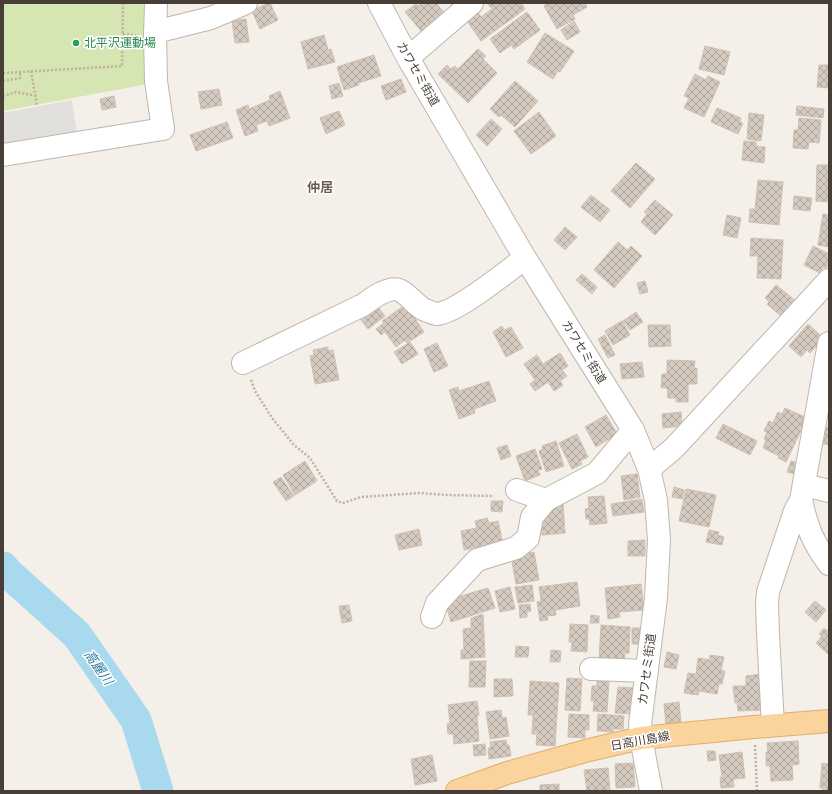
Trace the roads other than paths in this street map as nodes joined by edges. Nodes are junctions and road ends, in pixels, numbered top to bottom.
1 (156, 3) edge
2 (246, 3) edge
3 (379, 3) edge
4 (472, 3) edge
5 (155, 32) junction
6 (408, 58) junction
7 (3, 155) edge
8 (525, 258) junction
9 (827, 285) edge
10 (829, 343) edge
11 (243, 363) road end
12 (633, 430) junction
13 (649, 469) junction
14 (517, 490) dead end
15 (829, 491) edge
16 (802, 492) junction
17 (546, 500) junction
18 (825, 552) edge
19 (432, 617) dead end
20 (591, 669) dead end
21 (647, 671) junction
22 (829, 721) edge
23 (764, 726) junction
24 (641, 738) junction
25 (457, 791) edge
26 (651, 791) edge

1 - 5 street
2 - 5 street
3 - 6 street, カワセミ街道
4 - 6 street
5 - 7 street
6 - 8 street, カワセミ街道
8 - 11 street
8 - 12 street, カワセミ街道
9 - 13 street
10 - 16 street
12 - 13 street, カワセミ街道
12 - 17 street
13 - 21 street, カワセミ街道
14 - 17 street
15 - 16 street
16 - 18 street
16 - 23 street
17 - 19 street
20 - 21 street
21 - 24 street, カワセミ街道
22 - 23 main road, 日高川島線
23 - 24 main road, 日高川島線
24 - 25 main road, 日高川島線
24 - 26 street, カワセミ街道

